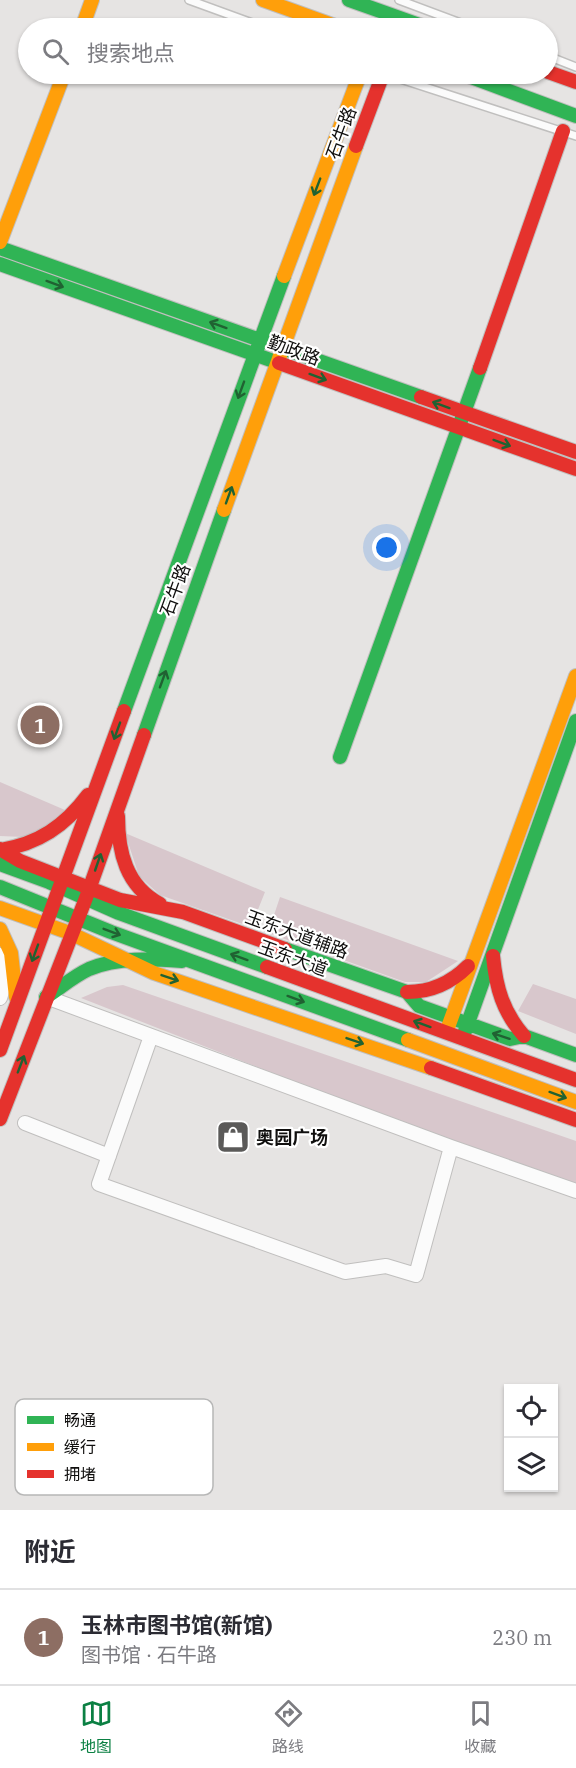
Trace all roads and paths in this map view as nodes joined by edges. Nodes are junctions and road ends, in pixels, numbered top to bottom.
1 (92, 0) edge
2 (189, 0) edge
3 (262, 0) edge
4 (349, 0) edge
5 (399, 0) edge
6 (86, 18) edge
7 (238, 18) edge
8 (313, 18) edge
9 (400, 18) edge
10 (447, 18) edge
11 (558, 60) edge
12 (576, 67) edge
13 (558, 76) edge
14 (576, 82) edge
15 (60, 84) edge
16 (356, 84) edge
17 (380, 84) edge
18 (415, 84) edge
19 (490, 84) edge
20 (576, 116) edge
21 (562, 131) junction
22 (576, 136) edge
23 (0, 242) edge
24 (0, 248) edge
25 (0, 264) edge
26 (260, 340) junction
27 (281, 348) junction
28 (254, 355) junction
29 (276, 363) junction
30 (465, 413) junction
31 (460, 428) junction
32 (576, 452) edge
33 (576, 469) edge
34 (576, 676) edge
35 (576, 721) edge
36 (340, 757) dead end
37 (101, 776) junction
38 (119, 801) junction
39 (0, 850) edge
40 (0, 864) edge
41 (62, 882) junction
42 (0, 886) edge
43 (87, 893) junction
44 (53, 907) junction
45 (0, 908) edge
46 (183, 912) junction
47 (77, 918) junction
48 (46, 924) junction
49 (0, 929) edge
50 (70, 933) junction
51 (198, 942) junction
52 (492, 950) junction
53 (0, 955) edge
54 (192, 961) junction
55 (131, 962) junction
56 (471, 962) junction
57 (332, 991) junction
58 (407, 992) junction
59 (46, 997) junction
60 (0, 998) edge
61 (16, 1006) junction
62 (451, 1018) junction
63 (467, 1024) junction
64 (446, 1032) junction
65 (151, 1036) junction
66 (524, 1036) junction
67 (462, 1038) junction
68 (0, 1050) edge
69 (576, 1055) edge
70 (576, 1080) edge
71 (576, 1102) edge
72 (0, 1119) edge
73 (576, 1120) edge
74 (25, 1123) dead end
75 (451, 1147) junction
76 (109, 1156) junction
77 (576, 1191) edge

1 - 6 street
2 - 7 lane
3 - 8 street
4 - 9 street
5 - 10 lane
11 - 12 lane
13 - 14 street
15 - 23 street
16 -> 26 street, 石牛路
17 - 27 street, 石牛路
18 - 21 lane
19 - 20 street
21 - 22 lane
21 - 30 street
26 -> 24 street, 勤政路
25 -> 28 street, 勤政路
26 - 27 street, 勤政路
26 - 28 street, 石牛路
27 - 29 street, 石牛路
30 -> 27 street, 勤政路
28 - 29 street, 勤政路
28 -> 37 street, 石牛路
29 -> 31 street, 勤政路
38 -> 29 street, 石牛路
30 - 31 street
30 - 32 street, 勤政路
31 -> 33 street, 勤政路
31 - 36 street
34 - 56 street
35 - 52 street
37 - 39 street
37 - 41 street, 石牛路
43 -> 38 street, 石牛路
38 - 46 street
39 - 41 street
40 - 41 street, 玉东大道
41 - 43 street, 玉东大道
41 - 44 street, 石牛路
42 - 44 street, 玉东大道
43 - 46 street, 玉东大道辅路
43 - 47 street, 石牛路
43 - 51 street, 玉东大道
44 - 47 street, 玉东大道
44 - 48 street, 石牛路
45 - 48 street
46 - 57 street
46 - 58 street, 玉东大道辅路
47 - 50 street, 石牛路
47 -> 54 street, 玉东大道
48 - 50 street
48 -> 61 street, 石牛路
49 - 61 street
50 - 55 street
50 - 59 street, 石牛路
51 - 54 street
57 -> 51 street, 玉东大道
52 - 63 street
52 - 66 street
53 - 60 street
54 - 55 street
54 -> 71 street, 玉东大道
55 - 59 street
55 -> 73 street
56 - 58 street
56 - 62 street
64 -> 57 street, 玉东大道
58 - 62 street, 玉东大道辅路
59 - 65 street
72 -> 59 street, 石牛路
61 - 68 street, 石牛路
62 - 63 street, 玉东大道辅路
62 - 64 street
66 -> 63 street, 玉东大道辅路
63 - 67 street
64 - 67 street, 玉东大道
65 - 75 street
65 - 76 street
66 - 69 street, 玉东大道辅路
67 - 70 street, 玉东大道
74 - 76 street
75 - 76 street
75 - 77 street

